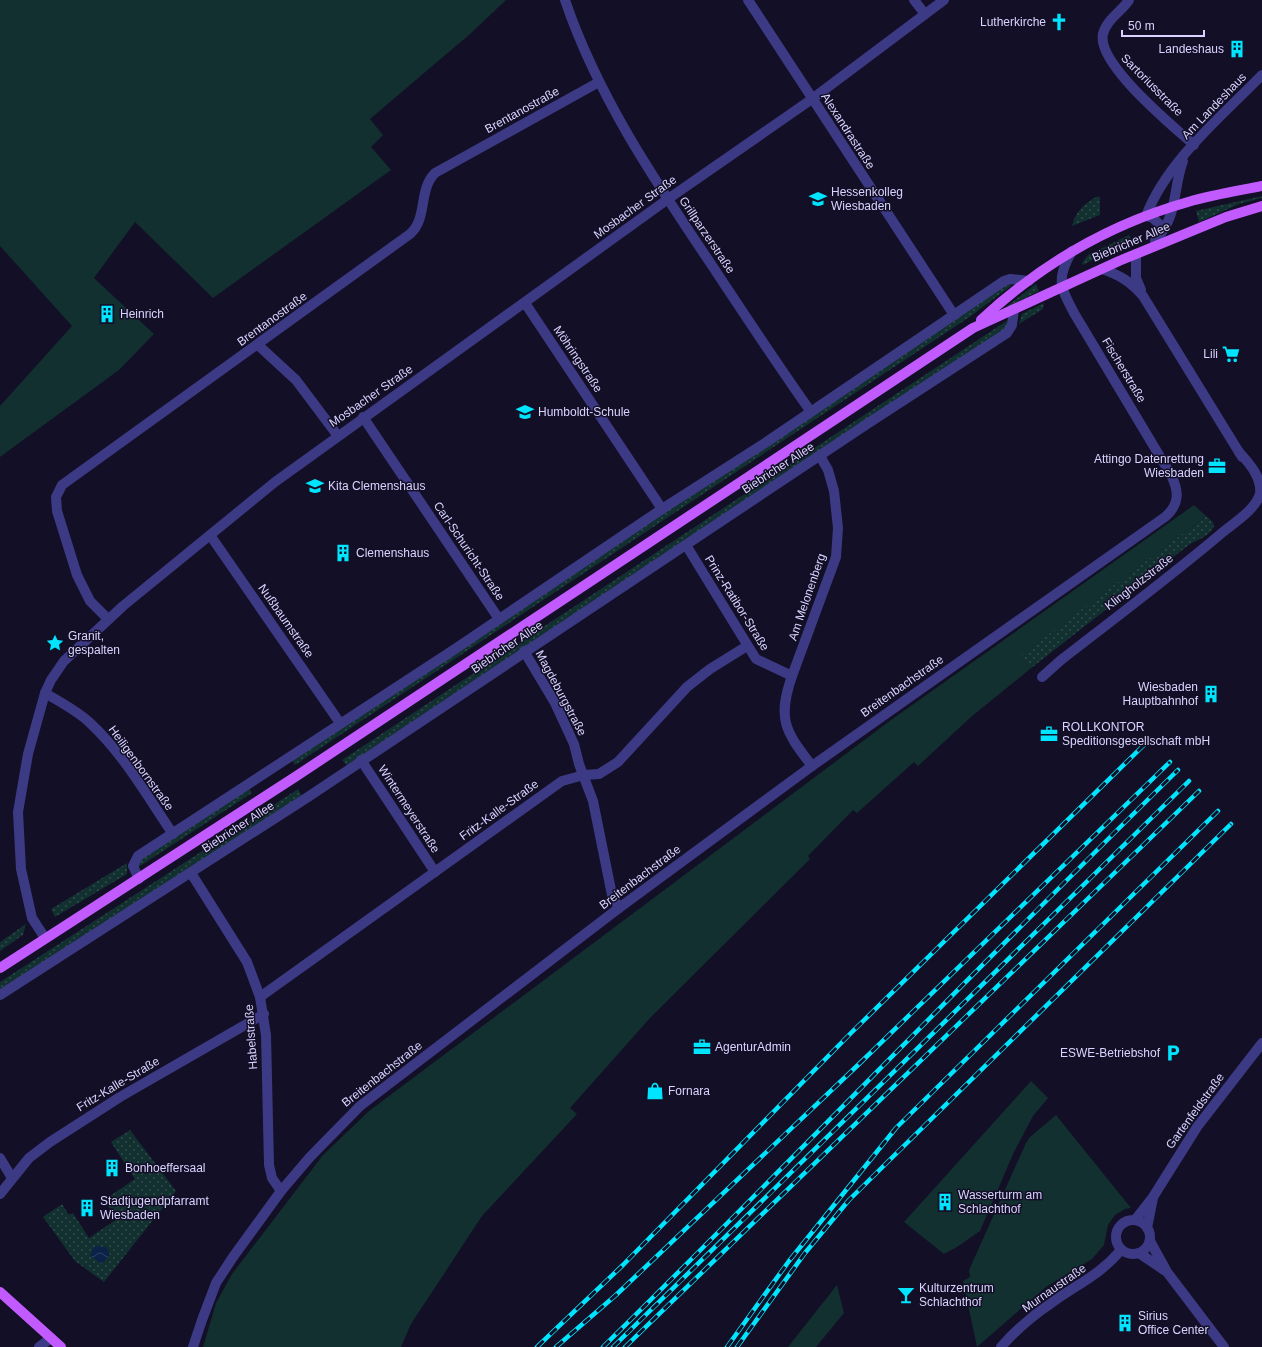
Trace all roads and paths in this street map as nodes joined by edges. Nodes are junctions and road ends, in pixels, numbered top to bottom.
1 (565, 0) edge
2 (748, 0) edge
3 (914, 0) edge
4 (944, 0) edge
5 (1129, 0) edge
6 (925, 14) junction
7 (1262, 75) edge
8 (599, 82) junction
9 (812, 99) junction
10 (1194, 145) junction
11 (1185, 155) junction
12 (1262, 186) edge
13 (668, 200) junction
14 (1262, 206) edge
15 (1174, 208) junction
16 (1146, 216) junction
17 (1155, 241) junction
18 (1148, 249) junction
19 (1072, 251) junction
20 (1136, 254) junction
21 (1102, 269) junction
22 (1029, 281) junction
23 (1061, 287) junction
24 (1143, 296) junction
25 (525, 303) junction
26 (1014, 309) junction
27 (954, 315) junction
28 (973, 328) junction
29 (258, 345) junction
30 (811, 412) junction
31 (363, 418) junction
32 (338, 436) junction
33 (820, 456) junction
34 (1177, 501) joint
35 (662, 509) junction
36 (210, 535) junction
37 (686, 545) junction
38 (108, 619) junction
39 (499, 619) junction
40 (747, 646) junction
41 (524, 651) junction
42 (792, 676) junction
43 (1042, 677) dead end
44 (45, 693) junction
45 (340, 723) junction
46 (361, 760) junction
47 (812, 766) junction
48 (584, 774) junction
49 (172, 834) junction
50 (435, 872) junction
51 (191, 873) junction
52 (139, 879) junction
53 (620, 908) junction
54 (45, 938) junction
55 (0, 968) edge
56 (0, 995) edge
57 (260, 997) junction
58 (264, 1014) junction
59 (1262, 1043) edge
60 (0, 1158) edge
61 (12, 1178) junction
62 (281, 1192) junction
63 (0, 1194) edge
64 (1153, 1197) junction
65 (1135, 1220) junction
66 (1147, 1228) junction
67 (1150, 1241) junction
68 (1122, 1250) junction
69 (1139, 1253) junction
70 (1167, 1272) junction
71 (0, 1292) edge
72 (51, 1338) junction
73 (39, 1347) edge
74 (61, 1347) edge
75 (193, 1347) edge
76 (1001, 1347) edge
77 (1224, 1347) edge

1 - 8 street, Grillparzerstraße
2 - 9 street, Alexandrastraße
3 - 6 street
4 - 6 street, Mosbacher Straße
5 - 10 street, Sartoriusstraße
6 - 9 street, Mosbacher Straße
7 - 10 street, Am Landeshaus
8 - 13 street, Grillparzerstraße
8 - 29 street, Brentanostraße
9 - 13 street, Mosbacher Straße
9 - 27 street, Alexandrastraße
10 - 11 street, Am Landeshaus
11 - 15 street, Am Landeshaus
11 - 16 street, Am Landeshaus
12 - 15 main road, Biebricher Allee
13 - 25 street, Mosbacher Straße
13 - 30 street, Grillparzerstraße
14 - 18 main road, Biebricher Allee
15 - 16 main road, Biebricher Allee
15 - 17 street, Am Landeshaus
16 - 17 street
16 - 19 main road, Biebricher Allee
17 - 18 street, Am Landeshaus
18 - 20 main road, Biebricher Allee
19 - 22 main road, Biebricher Allee
19 - 23 street
20 - 21 main road, Biebricher Allee
20 - 24 street, Klingholzstraße
21 - 23 main road, Biebricher Allee
21 - 24 street, Klingholzstraße
22 - 27 street
22 - 28 main road, Biebricher Allee
23 - 26 main road, Biebricher Allee
23 - 34 street, Fischerstraße
24 - 43 street, Klingholzstraße
25 - 31 street, Mosbacher Straße
25 - 35 street, Möhringstraße
26 - 28 main road, Biebricher Allee
26 - 33 street, Biebricher Allee
27 - 30 street
28 - 52 main road, Biebricher Allee
29 - 32 street
29 - 38 street, Brentanostraße
30 - 35 street
31 - 32 street, Mosbacher Straße
31 - 39 street, Carl-Schuricht-Straße
32 - 36 street, Mosbacher Straße
33 - 37 street, Biebricher Allee
33 - 42 street, Am Melonenberg
34 - 47 street, Breitenbachstraße
35 - 39 street
36 - 38 street, Mosbacher Straße
36 - 45 street, Nußbaumstraße
37 - 40 street, Prinz-Ratibor-Straße
37 - 41 street, Biebricher Allee
38 - 44 street, Mosbacher Straße
39 - 45 street
40 - 42 street, Prinz-Ratibor-Straße
40 - 48 street, Fritz-Kalle-Straße
41 - 46 street, Biebricher Allee
41 - 48 street, Magdeburgstraße
42 - 47 street
44 - 49 street, Heiligenbornstraße
44 - 54 street, Mosbacher Straße
45 - 49 street
46 - 50 street, Wintermeyerstraße
46 - 51 street, Biebricher Allee
47 - 53 street, Breitenbachstraße
48 - 50 street, Fritz-Kalle-Straße
48 - 53 street, Magdeburgstraße
49 - 52 street
50 - 57 street, Fritz-Kalle-Straße
51 - 56 street, Biebricher Allee
51 - 57 street, Habelstraße
52 - 54 main road, Biebricher Allee
53 - 62 street, Breitenbachstraße
54 - 55 main road, Biebricher Allee
57 - 58 street, Habelstraße
58 - 61 street, Fritz-Kalle-Straße
58 - 62 street, Habelstraße
59 - 64 street, Gartenfeldstraße
60 - 61 street
61 - 63 street, Fritz-Kalle-Straße
62 - 75 street, Breitenbachstraße
64 - 65 street, Gartenfeldstraße
64 - 66 street, Gartenfeldstraße
65 - 66 street
65 - 68 street
66 - 67 street
67 - 69 street
67 - 70 street
68 - 69 street
68 - 76 street, Murnaustraße
69 - 70 street
70 - 77 street
71 - 72 main road
72 - 73 street
72 - 74 main road

